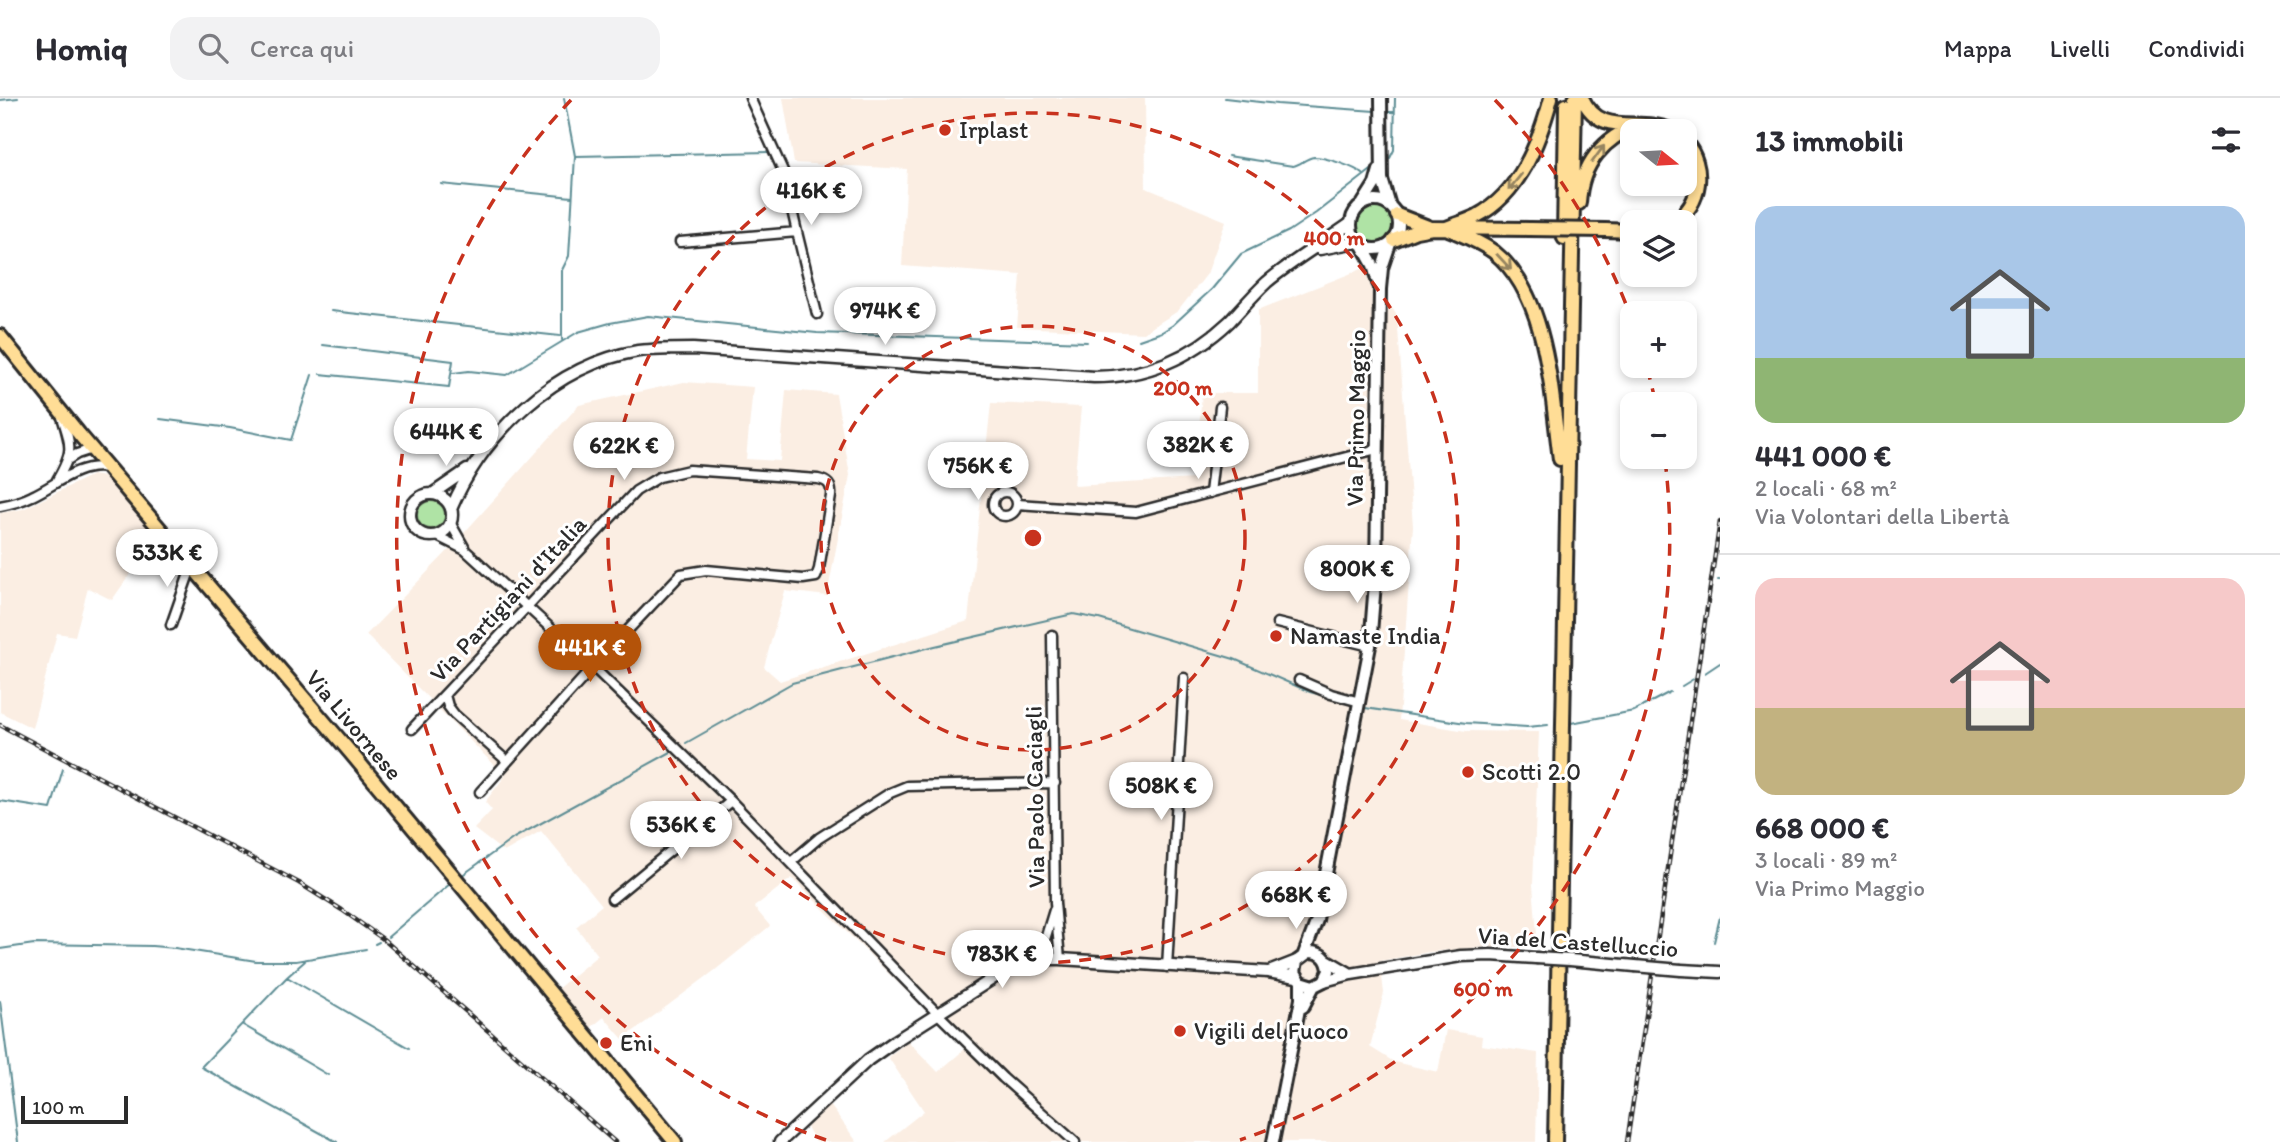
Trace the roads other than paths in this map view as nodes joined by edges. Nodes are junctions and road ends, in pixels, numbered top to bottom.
1 (750, 98) edge
2 (1381, 98) edge
3 (1551, 98) edge
4 (1567, 98) edge
5 (1575, 98) edge
6 (1582, 98) edge
7 (1620, 124) edge
8 (1620, 132) edge
9 (1380, 161) junction
10 (1362, 205) junction
11 (1393, 211) junction
12 (1350, 223) junction
13 (1432, 228) junction
14 (1446, 228) junction
15 (1620, 230) edge
16 (797, 232) junction
17 (680, 242) dead end
18 (1392, 242) junction
19 (1360, 245) junction
20 (1313, 250) junction
21 (1380, 289) junction
22 (817, 314) dead end
23 (0, 336) edge
24 (1570, 365) junction
25 (1220, 407) dead end
26 (60, 411) junction
27 (92, 449) junction
28 (1377, 449) junction
29 (1560, 458) junction
30 (69, 459) junction
31 (475, 463) junction
32 (83, 468) junction
33 (110, 469) junction
34 (57, 481) junction
35 (1210, 493) junction
36 (432, 494) junction
37 (1017, 504) dead end
38 (0, 506) edge
39 (452, 509) junction
40 (451, 524) junction
41 (437, 536) junction
42 (465, 550) junction
43 (192, 565) junction
44 (527, 607) junction
45 (1277, 623) dead end
46 (170, 625) dead end
47 (1052, 635) dead end
48 (1370, 646) junction
49 (593, 667) junction
50 (1184, 678) dead end
51 (1299, 680) dead end
52 (444, 695) junction
53 (1360, 702) junction
54 (412, 729) dead end
55 (507, 761) junction
56 (1055, 783) junction
57 (480, 792) dead end
58 (731, 801) junction
59 (791, 862) junction
60 (612, 899) dead end
61 (1055, 904) junction
62 (1317, 920) junction
63 (1301, 957) junction
64 (1323, 957) junction
65 (1039, 959) junction
66 (1060, 959) junction
67 (1167, 967) junction
68 (1268, 972) junction
69 (1720, 972) edge
70 (1351, 974) junction
71 (1299, 979) junction
72 (1319, 984) junction
73 (939, 1014) junction
74 (1297, 1019) junction
75 (670, 1141) edge
76 (780, 1142) edge
77 (1075, 1142) edge
78 (1273, 1142) edge
79 (1547, 1142) edge
80 (1555, 1142) edge

1 - 16 street
2 - 9 main road
3 -> 14 main road
4 - 29 main road
5 - 24 main road
6 - 7 main road
24 -> 8 main road
9 - 10 main road
9 - 11 main road
10 - 11 main road
10 - 12 main road
11 - 13 main road
11 - 18 main road
12 - 19 main road
12 - 20 street
13 - 14 main road
13 - 18 main road
14 - 15 main road, bridge
14 -> 29 main road
16 - 17 street
16 - 22 street
18 - 19 main road
18 - 21 main road, Via Primo Maggio
19 - 20 street
19 - 21 main road, Via Primo Maggio
20 - 31 street
21 - 28 main road, Via Primo Maggio
23 - 26 main road, Via Livornese
24 - 80 main road
25 - 35 street
26 - 27 main road, Via Livornese
26 - 30 street
27 - 30 street
27 - 32 street
27 - 33 main road, Via Livornese
28 - 35 street
28 - 48 main road, Via Primo Maggio
29 - 79 main road
30 - 34 street
31 - 36 street
31 - 39 street
32 - 33 street
32 - 34 street
33 - 43 main road, Via Livornese
34 - 38 street
35 - 37 street
36 - 39 street
36 - 41 street
39 - 40 street
40 - 41 street
40 - 42 street
41 - 42 street
42 - 44 street
43 - 46 street
43 - 75 main road, Via Livornese
44 - 49 street
44 - 49 street, Via Partigiani d'Italia
44 - 52 street, Via Partigiani d'Italia
45 - 48 street
47 - 56 street, Via Paolo Caciagli
48 - 53 main road, Via Primo Maggio
49 - 55 street
49 - 58 street
50 - 67 street
51 - 53 street
52 - 54 street, Via Partigiani d'Italia
52 - 55 street
53 - 62 main road, Via Primo Maggio
55 - 57 street
56 - 59 street
56 - 61 street, Via Paolo Caciagli
58 - 59 street
58 - 60 street
59 - 73 street
61 - 65 street
61 - 66 street, Via Paolo Caciagli
62 - 63 main road, Via Primo Maggio
62 - 64 main road, Via Primo Maggio
63 - 64 main road
63 - 68 street
63 - 71 main road, Via Primo Maggio
64 - 70 street
64 - 72 main road, Via Primo Maggio
65 - 66 street
65 - 73 street
66 - 67 street
67 - 68 street
68 - 71 street
69 - 70 street, Via del Castelluccio, bridge
70 - 72 street, Via del Castelluccio
71 - 72 main road
71 - 74 main road, Via Primo Maggio
72 - 74 main road, Via Primo Maggio
73 - 76 street
73 - 77 street
74 - 78 main road, Via Primo Maggio

